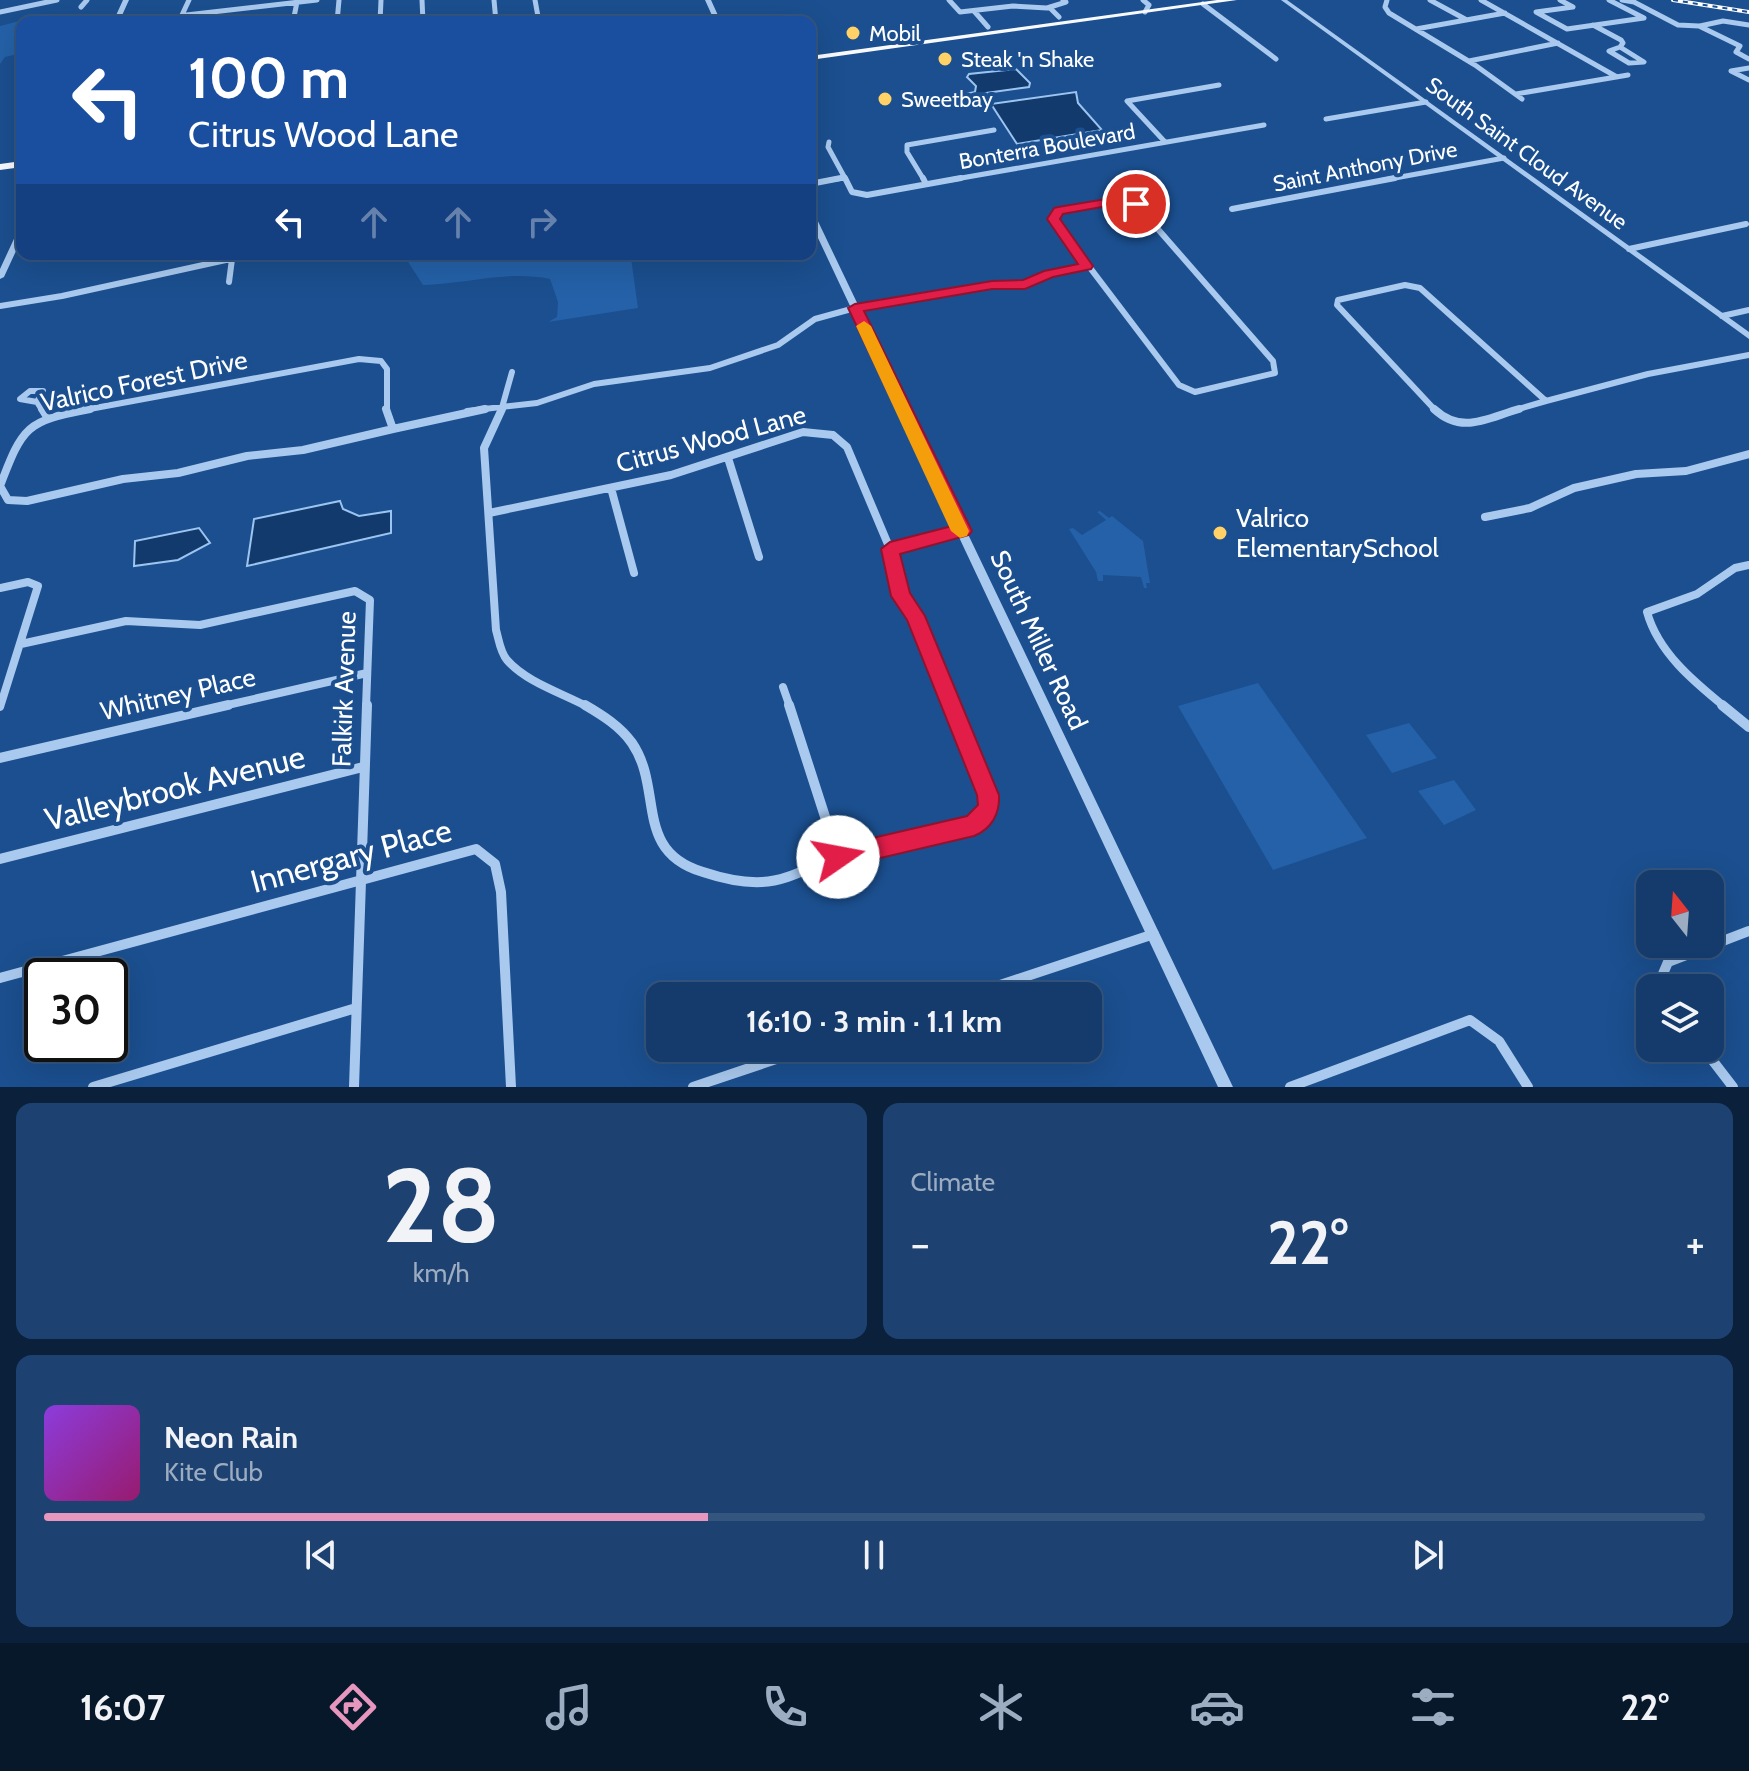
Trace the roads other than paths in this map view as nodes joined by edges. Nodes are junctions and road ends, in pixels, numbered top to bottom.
1 (57, 0) edge
2 (87, 0) edge
3 (189, 0) edge
4 (317, 0) edge
5 (949, 0) edge
6 (983, 0) edge
7 (1023, 0) edge
8 (1063, 0) edge
9 (1187, 0) edge
10 (1233, 0) edge
11 (1284, 0) edge
12 (1387, 0) edge
13 (1430, 0) edge
14 (1481, 0) edge
15 (1560, 0) edge
16 (1609, 0) edge
17 (1622, 0) edge
18 (35, 2) edge
19 (297, 2) junction
20 (1203, 4) junction
21 (1145, 6) edge
22 (81, 7) dead end
23 (1030, 7) junction
24 (991, 8) junction
25 (1050, 8) junction
26 (974, 11) junction
27 (0, 12) edge
28 (1507, 13) junction
29 (182, 15) junction
30 (1074, 15) junction
31 (174, 16) edge
32 (294, 16) edge
33 (1661, 16) junction
34 (1059, 17) junction
35 (1644, 18) junction
36 (1465, 19) junction
37 (1593, 25) junction
38 (1749, 25) edge
39 (1699, 26) junction
40 (1415, 29) junction
41 (991, 30) junction
42 (1559, 43) junction
43 (1740, 46) junction
44 (1749, 46) edge
45 (1620, 47) junction
46 (816, 50) edge
47 (816, 57) edge
48 (1276, 59) dead end
49 (1749, 59) edge
50 (1469, 61) junction
51 (1749, 68) edge
52 (1628, 75) dead end
53 (1617, 77) junction
54 (1749, 80) edge
55 (1219, 85) dead end
56 (1515, 94) junction
57 (1522, 99) dead end
58 (1426, 102) junction
59 (1326, 119) dead end
60 (1264, 125) dead end
61 (994, 130) dead end
62 (829, 142) dead end
63 (1165, 142) junction
64 (1504, 158) junction
65 (843, 178) junction
66 (816, 184) edge
67 (816, 184) edge
68 (926, 184) junction
69 (1232, 209) dead end
70 (1746, 224) dead end
71 (816, 226) edge
72 (16, 243) edge
73 (1629, 249) junction
74 (227, 260) edge
75 (232, 260) edge
76 (1086, 266) junction
77 (0, 277) edge
78 (229, 282) dead end
79 (0, 306) edge
80 (855, 308) junction
81 (1749, 310) edge
82 (1722, 316) junction
83 (1749, 336) edge
84 (1749, 355) edge
85 (512, 372) dead end
86 (1546, 401) junction
87 (37, 402) dead end
88 (503, 406) junction
89 (47, 417) junction
90 (393, 430) junction
91 (1749, 454) edge
92 (728, 458) junction
93 (611, 488) junction
94 (489, 513) junction
95 (1485, 517) dead end
96 (963, 531) junction
97 (890, 549) junction
98 (759, 557) dead end
99 (1749, 565) edge
100 (634, 573) dead end
101 (0, 588) edge
102 (21, 644) junction
103 (367, 673) junction
104 (783, 687) dead end
105 (0, 708) edge
106 (1749, 727) edge
107 (0, 758) edge
108 (363, 767) junction
109 (838, 857) junction
110 (0, 859) edge
111 (360, 880) junction
112 (1749, 931) edge
113 (1154, 934) junction
114 (1663, 974) edge
115 (0, 978) edge
116 (1009, 982) edge
117 (356, 1008) junction
118 (774, 1062) edge
119 (1714, 1062) edge
120 (725, 1082) edge
121 (93, 1087) edge
122 (354, 1087) edge
123 (511, 1087) edge
124 (693, 1087) edge
125 (1226, 1087) edge
126 (1290, 1087) edge
127 (1528, 1087) edge
128 (1733, 1087) edge

1 - 18 street
2 - 22 street
3 - 29 street
4 - 19 street
5 - 26 street
6 - 24 street
7 - 23 street
8 - 25 street
9 - 21 highway
10 - 20 highway
11 - 58 street, South Saint Cloud Avenue
12 - 40 street
13 - 36 street
14 - 28 street
15 - 37 street
16 - 35 street
17 - 33 street
18 - 27 street
19 - 29 street
19 - 32 street
20 - 21 highway
20 - 48 street
21 - 30 highway
21 - 41 highway
23 - 24 street
23 - 25 street
24 - 26 street
25 - 34 street
26 - 41 street
28 - 36 street
28 - 42 street
29 - 31 street
30 - 34 highway
30 - 41 highway
33 - 35 street
33 - 39 street
34 - 41 highway
35 - 37 street
36 - 40 street
37 - 45 street
38 - 39 street
39 - 43 street
40 - 50 street
41 - 46 highway
41 - 47 highway
42 - 50 street
42 - 53 street
43 - 44 street
43 - 49 street
45 - 45 street
50 - 56 street
51 - 54 street
52 - 53 street
53 - 56 street
55 - 63 street
56 - 57 street
58 - 59 street
58 - 64 street, South Saint Cloud Avenue
60 - 63 street, Bonterra Boulevard
61 - 68 street
62 - 65 street
63 - 68 street, Bonterra Boulevard
64 - 69 street, Saint Anthony Drive
64 - 73 street, South Saint Cloud Avenue
65 - 66 street
65 - 67 street
65 - 68 street, Bonterra Boulevard
70 - 73 street
71 - 80 street, South Miller Road
72 - 77 street
73 - 82 street, South Saint Cloud Avenue
74 - 79 street
75 - 78 street
76 - 76 street
76 - 80 street, Valrico Forest Drive
80 - 88 street, Valrico Forest Drive
80 - 96 street, South Miller Road
81 - 82 street
82 - 83 street, South Saint Cloud Avenue
84 - 86 street
85 - 88 street, Citrus Wood Lane
86 - 86 street
87 - 89 street
88 - 90 street, Valrico Forest Drive
88 - 94 street, Citrus Wood Lane
89 - 90 street, Valrico Forest Drive
89 - 90 street, Valrico Forest Drive
91 - 95 street
92 - 93 street, Citrus Wood Lane
92 - 97 street, Citrus Wood Lane
92 - 98 street
93 - 94 street, Citrus Wood Lane
93 - 100 street
94 - 109 street, Citrus Wood Lane
96 - 97 street
96 - 113 street, South Miller Road
97 - 109 street, Citrus Wood Lane
99 - 106 street
101 - 102 street
102 - 103 street, Falkirk Avenue
102 - 105 street
103 - 107 street, Whitney Place
103 - 108 street, Falkirk Avenue
104 - 109 street
108 - 110 street, Valleybrook Avenue
108 - 111 street, Falkirk Avenue
111 - 115 street, Innergary Place
111 - 117 street, Falkirk Avenue
111 - 123 street, Innergary Place
112 - 114 street
113 - 116 street
113 - 125 street, South Miller Road
117 - 121 street
117 - 122 street, Falkirk Avenue
118 - 120 street
119 - 128 street
120 - 124 street
126 - 127 street

